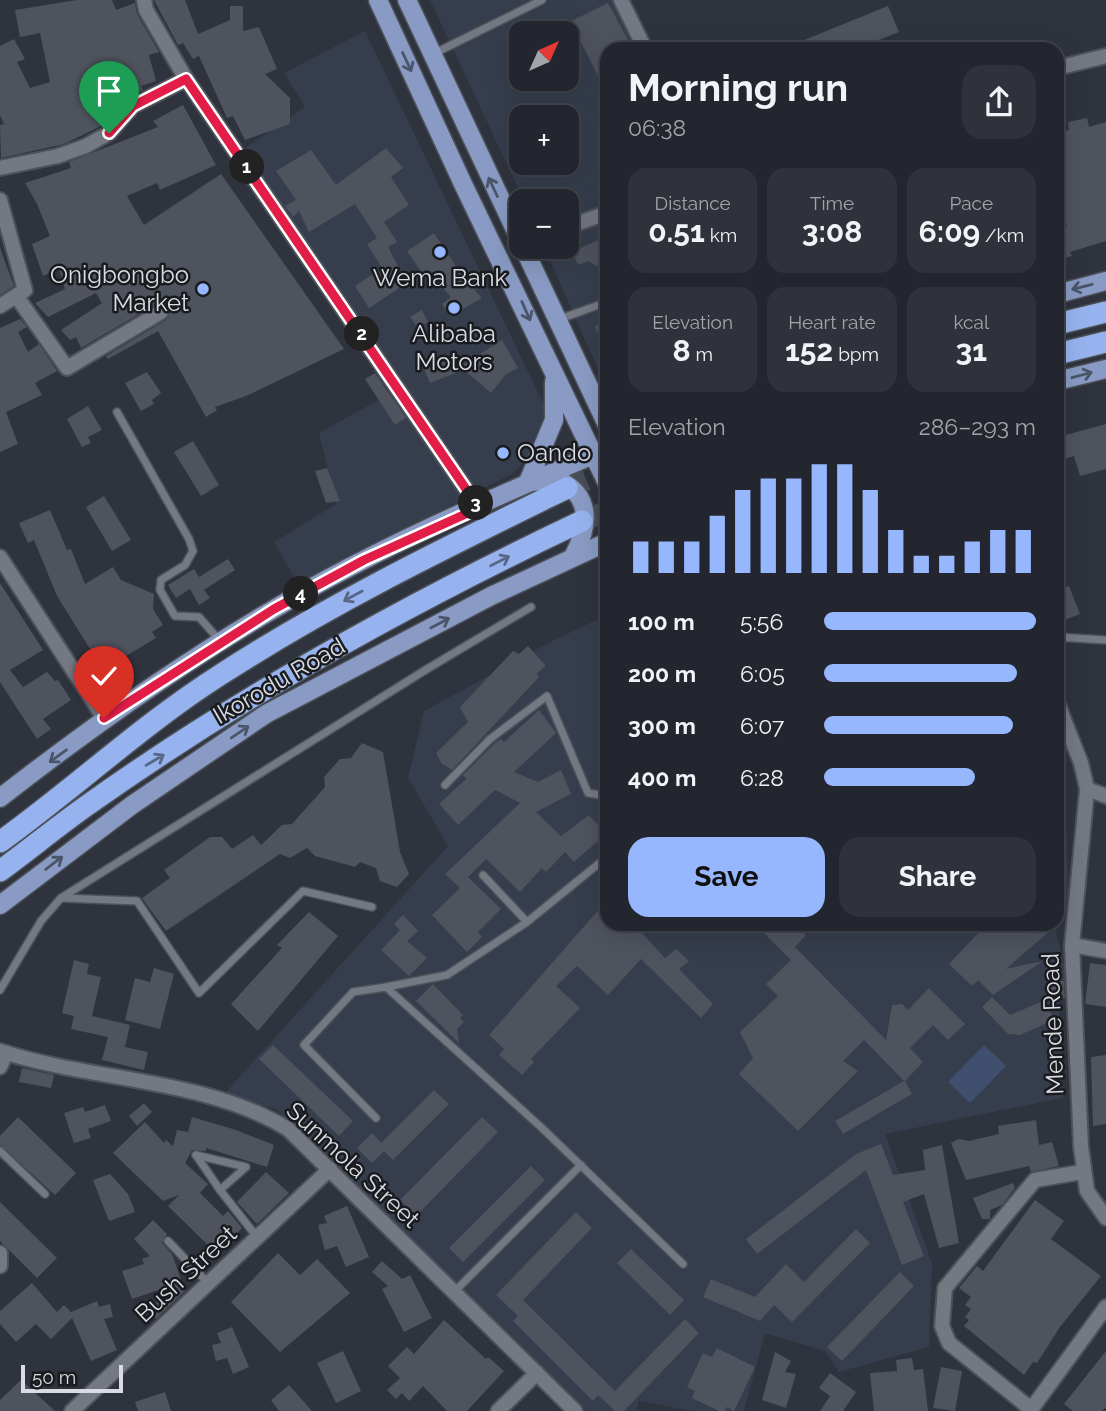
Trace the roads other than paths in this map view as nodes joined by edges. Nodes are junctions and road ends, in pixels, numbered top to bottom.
1 (144, 0) edge
2 (378, 0) edge
3 (407, 0) edge
4 (542, 0) edge
5 (621, 0) edge
6 (642, 42) edge
7 (431, 55) junction
8 (1106, 56) edge
9 (1064, 66) edge
10 (186, 79) junction
11 (0, 168) edge
12 (0, 200) edge
13 (600, 215) edge
14 (509, 220) edge
15 (579, 223) edge
16 (527, 259) edge
17 (1106, 281) edge
18 (1064, 291) edge
19 (21, 293) junction
20 (600, 305) edge
21 (0, 306) edge
22 (161, 312) dead end
23 (1106, 312) edge
24 (556, 321) junction
25 (1064, 322) edge
26 (1106, 342) edge
27 (1064, 353) edge
28 (1106, 369) edge
29 (554, 375) junction
30 (1064, 379) edge
31 (586, 380) junction
32 (600, 391) edge
33 (600, 410) edge
34 (117, 412) dead end
35 (600, 450) edge
36 (600, 452) edge
37 (528, 482) junction
38 (567, 488) tunnel mouth
39 (479, 508) junction
40 (582, 521) tunnel mouth
41 (600, 545) edge
42 (574, 555) junction
43 (0, 557) edge
44 (531, 607) dead end
45 (1064, 637) edge
46 (1106, 640) edge
47 (222, 642) junction
48 (104, 718) junction
49 (1064, 720) edge
50 (445, 785) dead end
51 (1087, 789) junction
52 (600, 795) edge
53 (1106, 796) edge
54 (0, 798) edge
55 (0, 842) edge
56 (600, 863) edge
57 (0, 871) edge
58 (483, 875) dead end
59 (61, 898) junction
60 (0, 905) edge
61 (372, 907) dead end
62 (527, 922) junction
63 (1072, 945) junction
64 (1106, 951) edge
65 (386, 987) junction
66 (0, 989) edge
67 (3, 1052) edge
68 (0, 1067) edge
69 (376, 1118) dead end
70 (0, 1151) edge
71 (581, 1165) junction
72 (330, 1170) junction
73 (1082, 1172) junction
74 (220, 1190) junction
75 (45, 1194) dead end
76 (1106, 1219) edge
77 (258, 1237) junction
78 (168, 1241) dead end
79 (0, 1253) edge
80 (683, 1264) dead end
81 (0, 1266) edge
82 (209, 1283) junction
83 (454, 1292) junction
84 (1106, 1307) edge
85 (537, 1373) junction
86 (1030, 1410) edge
87 (72, 1411) edge
88 (498, 1411) edge
89 (575, 1411) edge

1 - 10 street
2 -> 29 main road
3 - 7 main road
4 - 7 lane
5 - 6 street
14 -> 7 main road
8 - 9 street
10 - 11 street
10 - 39 street
12 - 19 street
13 - 15 street
16 - 24 main road
17 -> 18 main road
19 - 21 street
19 - 22 street
20 - 24 lane
23 - 25 highway
24 - 31 main road
26 - 27 highway
30 -> 28 main road
29 - 35 main road
29 - 37 main road
31 - 32 main road
31 - 33 main road
34 - 47 lane
36 - 37 main road
37 - 39 main road
37 - 42 main road
38 -> 55 highway, Ikorodu Road
39 - 47 main road
57 -> 40 highway, Ikorodu Road
41 - 42 main road, Ikorodu Road
60 -> 42 main road, Ikorodu Road
43 - 48 street
44 - 59 lane
45 - 46 lane
47 - 48 main road
48 -> 54 main road
49 - 51 street, Mende Road
50 - 52 lane
51 - 53 street
51 - 63 street, Mende Road
56 - 62 lane
58 - 62 lane
59 - 61 lane
59 - 66 lane
62 - 65 lane
63 - 64 street
63 - 73 street, Mende Road
65 - 69 lane
65 - 71 lane
67 - 68 street
67 - 72 street, Sunmola Street
70 - 75 lane
71 - 80 lane
71 - 83 lane
72 - 77 street, Bush Street
72 - 83 street, Sunmola Street
73 - 76 street, Mende Road
73 - 86 street
74 - 74 lane
74 - 77 lane
77 - 82 street, Bush Street
78 - 82 lane
79 - 81 street
82 - 87 street, Bush Street
83 - 85 street, Sunmola Street
84 - 86 street
85 - 88 street
85 - 89 street, Sunmola Street

